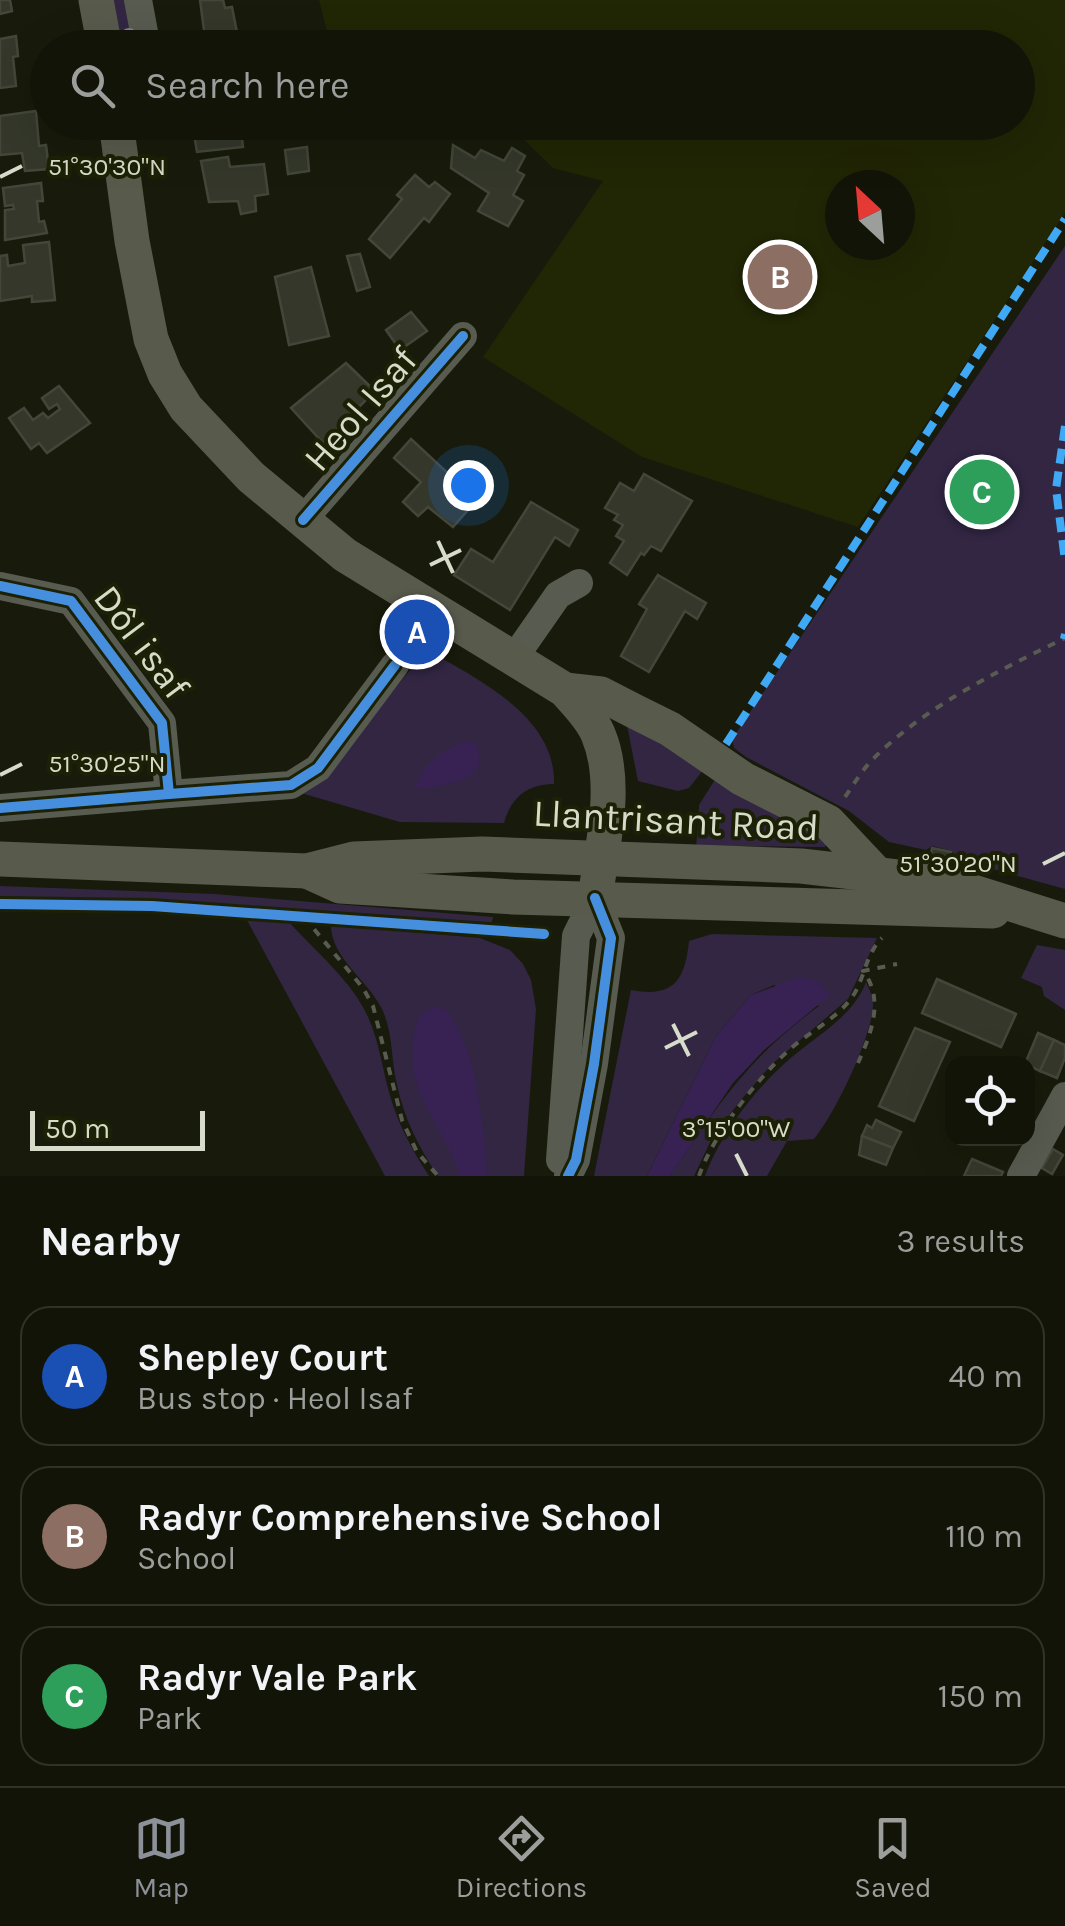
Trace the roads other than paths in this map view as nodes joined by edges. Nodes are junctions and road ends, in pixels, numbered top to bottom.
1 (96, 0) edge
2 (138, 0) edge
3 (102, 30) edge
4 (144, 30) edge
5 (119, 140) edge
6 (463, 336) dead end
7 (302, 520) junction
8 (579, 582) dead end
9 (0, 586) edge
10 (514, 658) junction
11 (395, 665) dead end
12 (564, 690) junction
13 (169, 794) junction
14 (0, 808) edge
15 (600, 858) junction
16 (0, 860) edge
17 (308, 871) junction
18 (874, 872) junction
19 (595, 898) junction
20 (1051, 918) edge
21 (1065, 1096) edge
22 (560, 1176) edge
23 (568, 1176) edge
24 (1021, 1176) edge

1 - 3 main road
2 - 4 street
5 - 7 main road, Heol Isaf
6 - 7 street, Heol Isaf
7 - 10 main road, Heol Isaf
8 - 10 street
9 - 13 street, Dôl isaf
10 - 12 main road, Heol Isaf
11 - 13 street
12 - 15 main road, Heol Isaf
12 - 18 main road
13 - 14 street
15 - 17 main road, Llantrisant Road
15 - 18 main road, Llantrisant Road
15 - 19 main road, Heol Isaf
16 - 17 main road, Llantrisant Road
17 - 19 main road, Llantrisant Road
18 - 20 main road, Llantrisant Road
19 - 20 main road, Llantrisant Road
19 - 22 street
19 - 23 street
21 - 24 street

